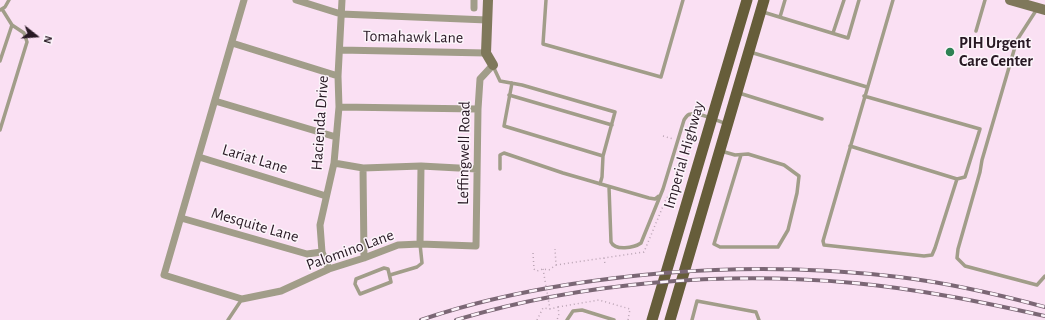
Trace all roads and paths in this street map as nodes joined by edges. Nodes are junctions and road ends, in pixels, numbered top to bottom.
1 (9, 0) edge
2 (244, 0) edge
3 (296, 0) edge
4 (342, 0) edge
5 (474, 0) edge
6 (488, 0) edge
7 (546, 0) edge
8 (683, 0) edge
9 (747, 0) edge
10 (764, 0) edge
11 (843, 0) edge
12 (859, 0) edge
13 (892, 0) edge
14 (985, 0) edge
15 (1010, 0) edge
16 (786, 1) edge
17 (474, 8) dead end
18 (1, 9) edge
19 (1041, 9) edge
20 (761, 11) junction
21 (341, 14) junction
22 (780, 17) junction
23 (487, 20) junction
24 (12, 25) junction
25 (976, 31) dead end
26 (833, 33) junction
27 (232, 43) junction
28 (340, 50) junction
29 (749, 52) junction
30 (486, 53) junction
31 (0, 60) edge
32 (493, 65) junction
33 (338, 76) junction
34 (512, 83) junction
35 (867, 87) junction
36 (737, 92) junction
37 (509, 96) junction
38 (864, 96) junction
39 (215, 101) junction
40 (339, 107) junction
41 (478, 109) junction
42 (712, 119) junction
43 (822, 119) dead end
44 (727, 124) junction
45 (612, 125) junction
46 (0, 130) edge
47 (663, 136) dead end
48 (336, 137) junction
49 (678, 141) junction
50 (850, 146) junction
51 (720, 150) junction
52 (741, 155) junction
53 (603, 156) junction
54 (199, 157) junction
55 (334, 163) junction
56 (421, 166) junction
57 (364, 168) junction
58 (477, 169) junction
59 (500, 169) dead end
60 (957, 179) junction
61 (600, 184) junction
62 (610, 187) junction
63 (326, 196) junction
64 (660, 196) junction
65 (181, 218) junction
66 (420, 244) junction
67 (476, 246) joint
68 (555, 249) dead end
69 (322, 252) junction
70 (533, 253) dead end
71 (364, 258) junction
72 (604, 258) junction
73 (605, 264) dead end
74 (556, 265) junction
75 (329, 269) junction
76 (543, 269) junction
77 (537, 272) junction
78 (538, 274) dead end
79 (390, 275) junction
80 (1045, 276) edge
81 (242, 299) junction
82 (558, 307) junction
83 (550, 309) junction
84 (228, 320) edge
85 (537, 320) edge
86 (557, 320) edge
87 (567, 320) edge
88 (614, 320) edge
89 (628, 320) edge
90 (652, 320) edge
91 (670, 320) edge
92 (692, 320) edge
93 (759, 320) edge

1 - 18 lane
2 - 27 street
3 - 21 street
4 - 21 street, Hacienda Drive
5 - 17 street
6 - 23 street
7 - 8 lane
9 - 42 main road, Imperial Highway
10 - 20 main road, Imperial Highway
11 - 26 lane
12 - 26 lane
13 - 35 lane
14 - 25 lane
15 - 19 street
16 - 22 lane
18 - 24 lane
19 - 80 lane
20 - 22 lane
20 - 29 main road, Imperial Highway
21 - 23 street
21 - 28 street, Hacienda Drive
22 - 26 lane
23 - 30 street
24 - 31 lane
24 - 46 lane
27 - 33 street
27 - 39 street
28 - 30 street, Tomahawk Lane
28 - 33 street, Hacienda Drive
29 - 35 lane
29 - 36 main road, Imperial Highway
30 - 32 street
32 - 34 lane
32 - 41 street, Leffingwell Road
33 - 40 street, Hacienda Drive
34 - 37 lane
34 - 45 lane
35 - 38 lane
36 - 43 lane
36 - 44 main road, Imperial Highway
37 - 45 lane
37 - 53 lane
38 - 50 lane
38 - 60 lane
39 - 48 street
39 - 54 street
40 - 41 street
40 - 48 street, Hacienda Drive
41 - 58 street, Leffingwell Road
42 - 44 lane
42 - 49 lane
42 - 90 main road, Imperial Highway
44 - 51 main road, Imperial Highway
45 - 53 lane
47 - 49 path
48 - 55 street, Hacienda Drive
49 - 64 lane
49 - 72 path
50 - 60 lane
50 - 60 lane
51 - 52 lane
51 - 91 main road, Imperial Highway
52 - 52 lane
53 - 61 lane
54 - 63 street, Lariat Lane
54 - 65 street
55 - 57 street
55 - 63 street, Hacienda Drive
56 - 57 street
56 - 58 street
56 - 66 street
57 - 71 street
58 - 67 street, Leffingwell Road
59 - 61 lane
61 - 62 lane
62 - 64 lane
62 - 64 lane
63 - 69 street, Hacienda Drive
65 - 69 street, Mesquite Lane
65 - 81 street
66 - 67 street, Palomino Lane
66 - 71 street, Palomino Lane
66 - 79 lane
68 - 74 path
69 - 75 street, Hacienda Drive
70 - 77 path
71 - 75 street, Palomino Lane
72 - 73 path
72 - 74 path
74 - 76 path
75 - 81 street, Palomino Lane
76 - 77 path
76 - 83 path, bridge
77 - 78 path
79 - 79 lane
81 - 84 lane
82 - 83 path
82 - 86 path
82 - 89 path
83 - 85 path
87 - 88 lane
92 - 93 lane

